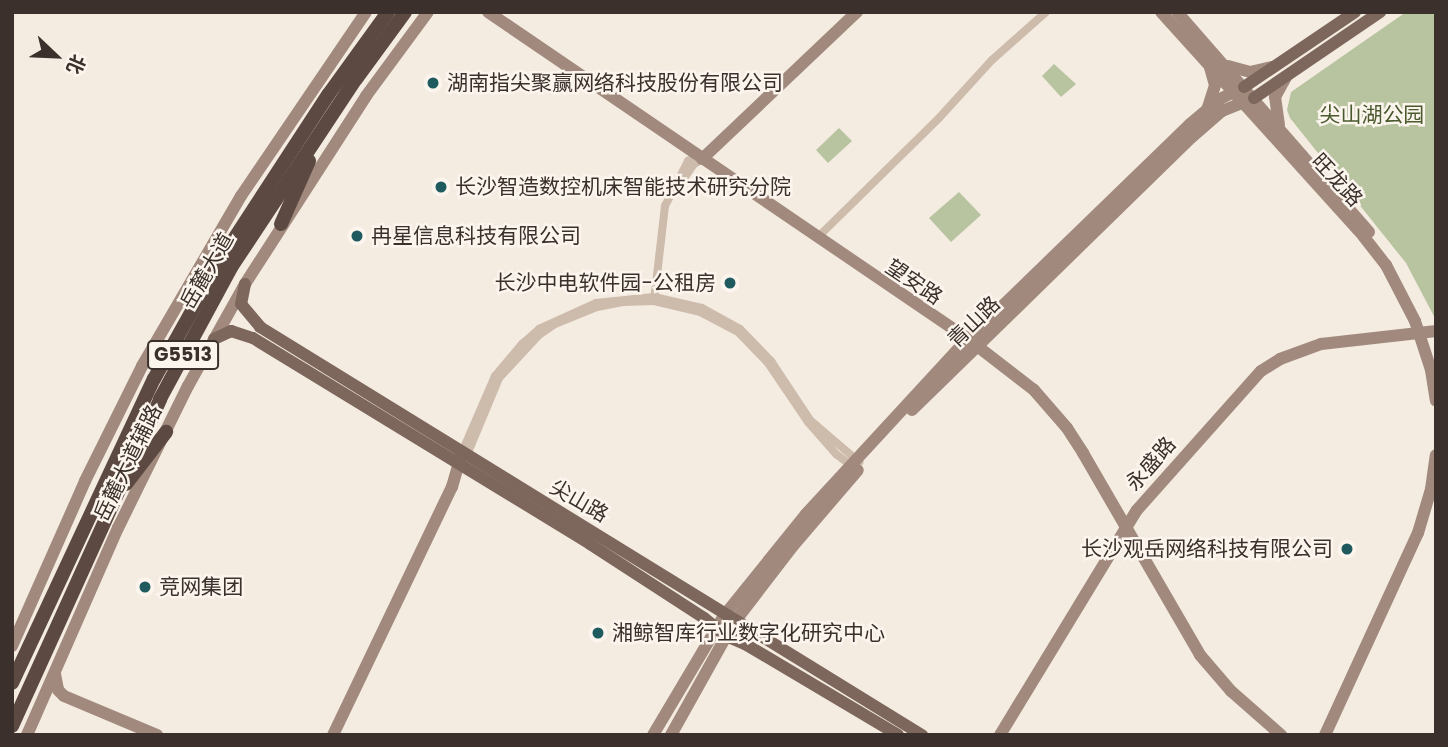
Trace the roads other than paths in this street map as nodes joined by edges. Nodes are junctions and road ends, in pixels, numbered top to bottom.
1 (366, 12) edge
2 (379, 12) edge
3 (388, 12) edge
4 (405, 12) edge
5 (428, 12) edge
6 (488, 12) edge
7 (495, 12) edge
8 (854, 12) edge
9 (1044, 12) edge
10 (1161, 12) edge
11 (1177, 12) edge
12 (1355, 12) edge
13 (1380, 12) edge
14 (356, 54) junction
15 (1213, 60) junction
16 (1278, 64) junction
17 (1287, 76) junction
18 (1239, 89) junction
19 (1249, 101) junction
20 (1206, 117) junction
21 (1260, 123) junction
22 (325, 125) junction
23 (1281, 129) junction
24 (701, 157) junction
25 (281, 224) junction
26 (817, 236) junction
27 (244, 284) junction
28 (656, 299) junction
29 (1428, 334) edge
30 (214, 340) junction
31 (973, 341) junction
32 (1436, 358) edge
33 (1436, 401) edge
34 (166, 432) junction
35 (1436, 455) edge
36 (463, 460) junction
37 (856, 465) junction
38 (1436, 498) edge
39 (108, 507) junction
40 (1127, 528) junction
41 (732, 615) junction
42 (721, 632) junction
43 (12, 646) edge
44 (55, 671) junction
45 (12, 683) edge
46 (37, 712) junction
47 (12, 726) edge
48 (27, 735) edge
49 (149, 735) edge
50 (157, 735) edge
51 (335, 735) edge
52 (653, 735) edge
53 (671, 735) edge
54 (898, 735) edge
55 (922, 735) edge
56 (1002, 735) edge
57 (1281, 735) edge
58 (1287, 735) edge
59 (1325, 735) edge
60 (1334, 735) edge

1 - 43 main road, 岳麓大道辅路
2 - 14 highway
3 - 14 highway, 岳麓大道 / G5513
4 - 22 highway, 岳麓大道 / G5513
5 - 25 main road, 岳麓大道辅路
6 - 24 main road, 望安路
7 - 24 main road, 望安路
8 - 24 main road
9 - 26 street
10 - 15 main road, 旺龙路
11 - 15 main road, 旺龙路
12 - 16 main road, 青山路
13 - 17 main road, 青山路
14 - 45 highway, 岳麓大道 / G5513
15 - 16 main road
15 - 18 main road, 旺龙路
15 - 20 main road
16 - 18 main road, 青山路
17 - 19 main road, 青山路
17 - 23 main road
18 - 19 main road, 旺龙路
18 - 20 main road, 青山路
19 - 20 main road, 青山路
19 - 21 main road, 旺龙路
19 - 23 main road, 旺龙路
20 - 21 main road
20 - 31 main road, 青山路
21 - 29 main road, 旺龙路
22 - 25 highway
22 - 39 highway, 岳麓大道 / G5513
23 - 29 main road, 旺龙路
24 - 26 main road, 望安路
24 - 28 street
25 - 27 main road, 岳麓大道辅路
26 - 31 main road, 望安路
27 - 30 main road, 岳麓大道辅路
27 - 36 main road, 尖山路
28 - 36 street
28 - 37 street
29 - 32 main road, 旺龙路
29 - 33 main road, 旺龙路
29 - 40 main road, 永盛路
30 - 34 main road, 岳麓大道辅路
30 - 36 main road, 尖山路
31 - 37 main road, 青山路
31 - 40 main road, 望安路
34 - 39 highway
34 - 44 main road, 岳麓大道辅路
35 - 59 main road
36 - 41 main road, 尖山路
36 - 42 main road, 尖山路
36 - 51 main road
37 - 41 main road, 青山路
38 - 60 main road
39 - 47 highway, 岳麓大道 / G5513
40 - 56 main road, 永盛路
40 - 57 main road, 望安路
40 - 58 main road, 望安路
41 - 42 main road, 青山路
41 - 55 main road, 尖山路
42 - 52 main road, 青山路
42 - 53 main road, 青山路
42 - 54 main road, 尖山路
44 - 46 main road, 岳麓大道辅路
44 - 50 main road
46 - 48 main road, 岳麓大道辅路
46 - 49 main road

